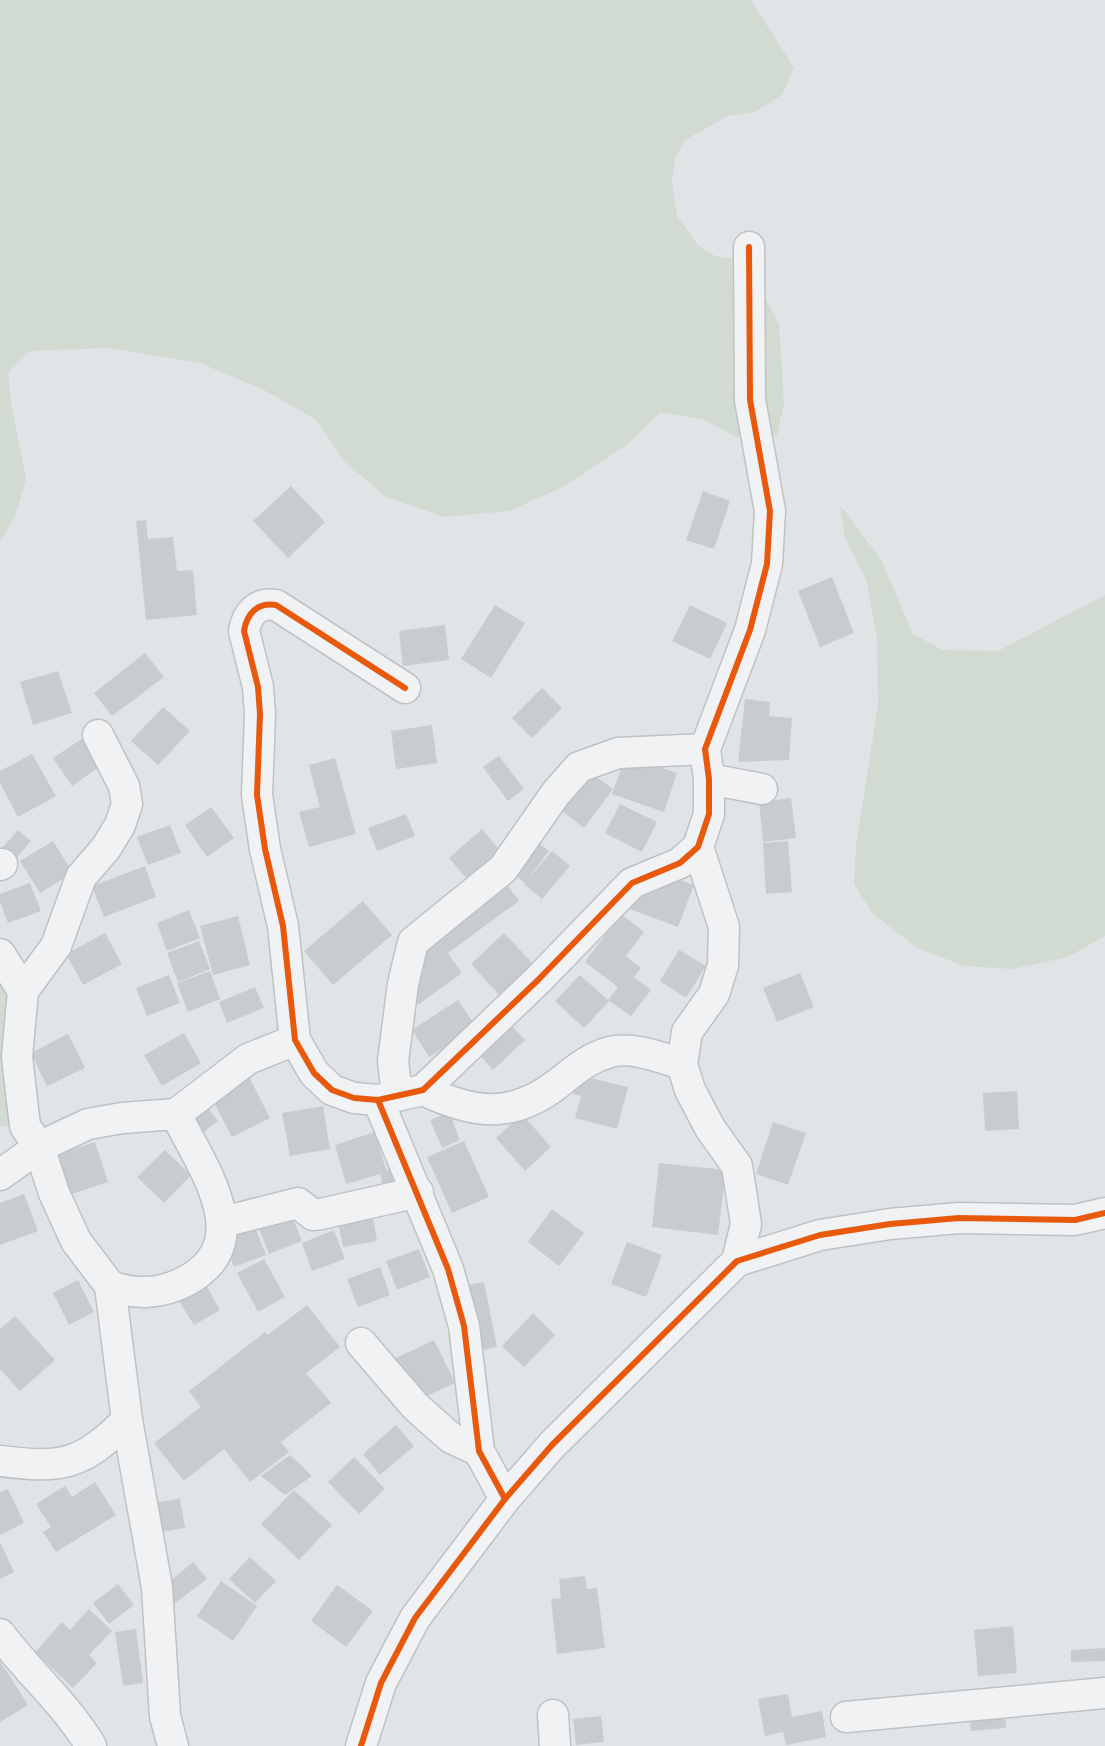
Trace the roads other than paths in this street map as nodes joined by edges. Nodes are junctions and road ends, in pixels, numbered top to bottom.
1 (749, 247) dead end
2 (405, 688) dead end
3 (98, 735) dead end
4 (705, 749) junction
5 (709, 779) junction
6 (762, 789) dead end
7 (698, 847) junction
8 (0, 954) edge
9 (23, 991) junction
10 (295, 1040) junction
11 (682, 1064) junction
12 (399, 1096) junction
13 (176, 1114) junction
14 (21, 1133) edge
15 (0, 1175) edge
16 (418, 1192) junction
17 (1105, 1213) edge
18 (223, 1222) junction
19 (737, 1261) junction
20 (110, 1286) junction
21 (361, 1342) dead end
22 (127, 1420) junction
23 (479, 1451) junction
24 (0, 1461) edge
25 (505, 1499) junction
26 (0, 1634) edge
27 (1105, 1693) edge
28 (552, 1715) dead end
29 (846, 1717) dead end
30 (91, 1746) edge
31 (173, 1746) edge
32 (362, 1746) edge
33 (555, 1746) edge

1 - 4 street
2 - 10 street
3 - 9 street
4 - 5 street
4 - 12 street
5 - 6 street
5 - 7 street
7 - 11 street
7 - 12 street
8 - 9 street
9 - 14 street
10 - 12 street
10 - 13 street
11 - 12 street
11 - 19 street
12 - 16 street
13 - 14 street
13 - 18 street
14 - 15 street
14 - 20 street
16 - 18 street
16 - 23 street
17 - 19 street
18 - 20 street
19 - 25 street
20 - 22 street
21 - 23 street
22 - 24 street
22 - 31 street
23 - 25 street
25 - 32 street
26 - 30 street
27 - 29 street
28 - 33 street

